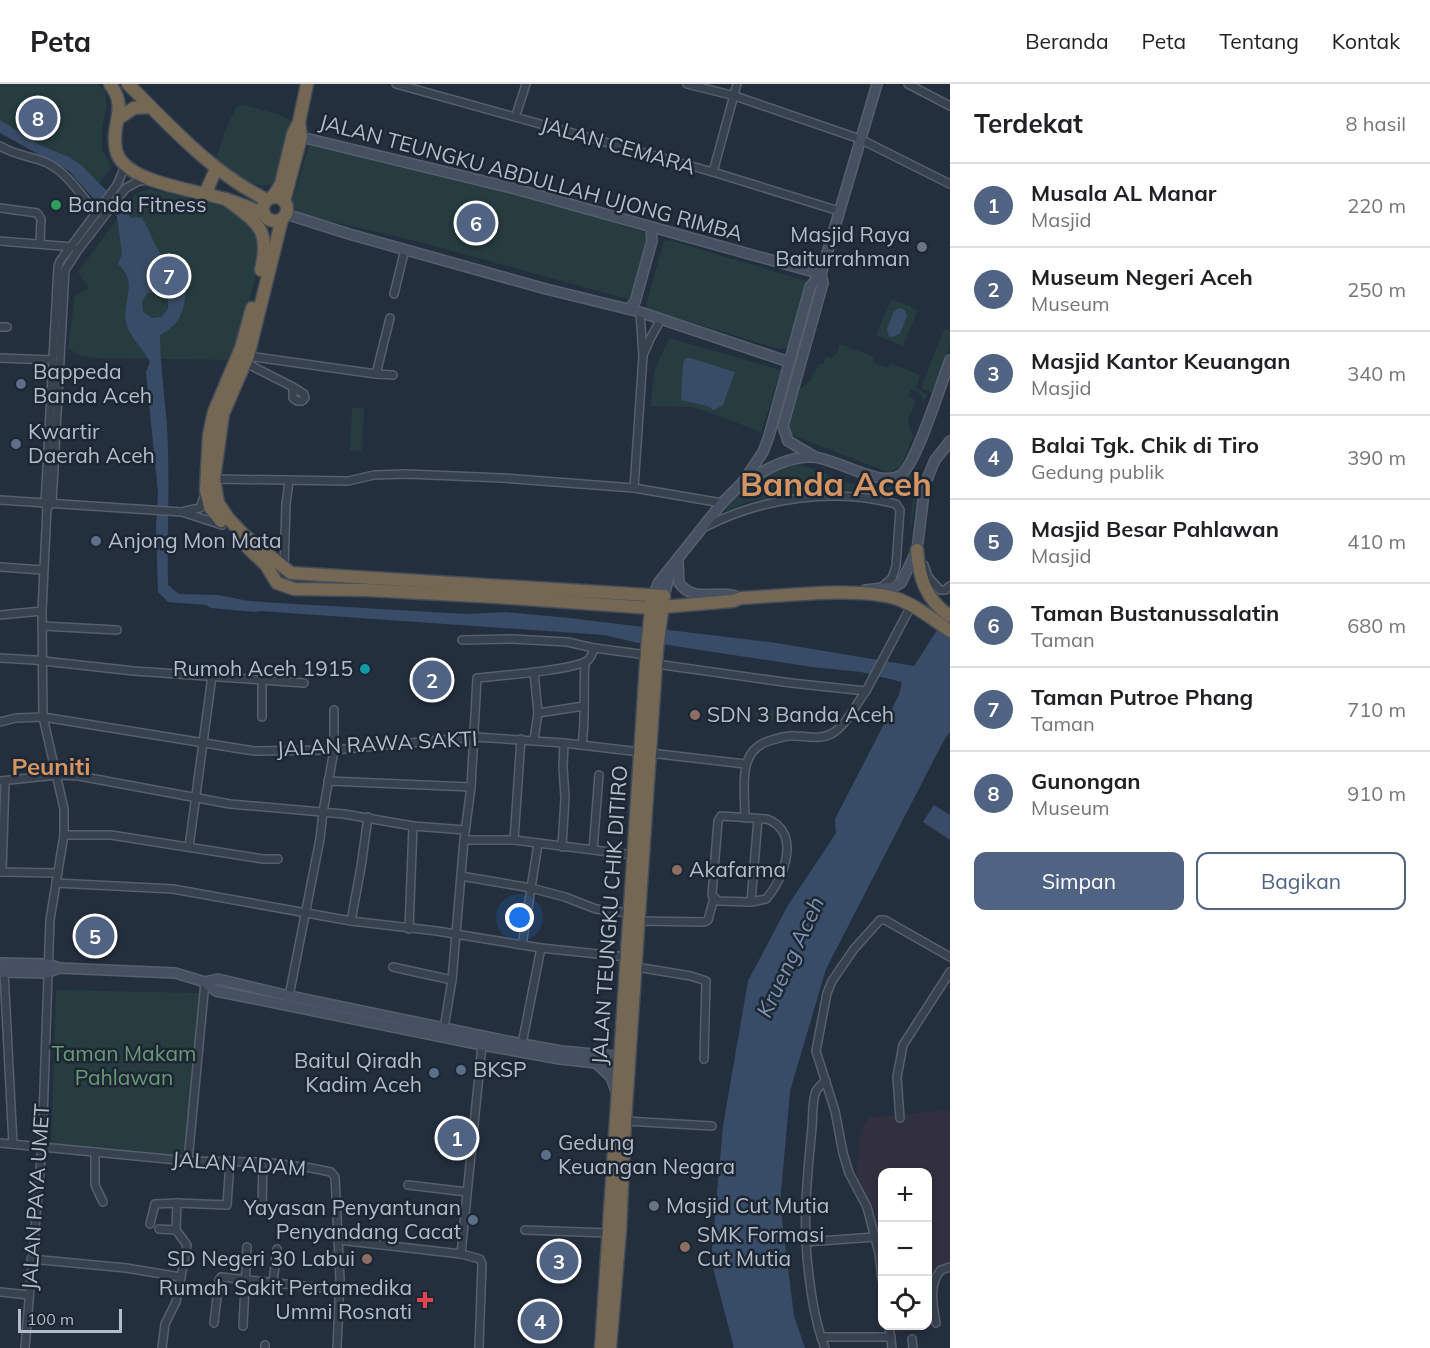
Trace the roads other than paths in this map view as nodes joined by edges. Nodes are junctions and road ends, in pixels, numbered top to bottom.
1 (110, 84) edge
2 (128, 84) edge
3 (307, 84) edge
4 (396, 84) edge
5 (526, 84) edge
6 (687, 84) edge
7 (737, 84) edge
8 (877, 84) edge
9 (908, 84) edge
10 (735, 96) junction
11 (950, 106) edge
12 (150, 107) junction
13 (517, 112) dead end
14 (119, 118) junction
15 (297, 136) junction
16 (860, 139) junction
17 (0, 146) edge
18 (125, 166) junction
19 (216, 169) junction
20 (713, 172) junction
21 (152, 180) junction
22 (950, 184) edge
23 (205, 194) junction
24 (226, 199) junction
25 (278, 206) junction
26 (0, 208) edge
27 (98, 210) junction
28 (259, 212) dead end
29 (839, 212) junction
30 (651, 227) junction
31 (666, 232) junction
32 (0, 241) edge
33 (40, 244) junction
34 (75, 248) junction
35 (405, 249) junction
36 (821, 274) junction
37 (394, 294) dead end
38 (629, 309) junction
39 (640, 312) junction
40 (390, 318) dead end
41 (661, 319) junction
42 (643, 356) junction
43 (0, 358) edge
44 (52, 360) junction
45 (247, 360) junction
46 (950, 360) edge
47 (789, 362) junction
48 (376, 374) junction
49 (393, 375) dead end
50 (293, 387) dead end
51 (950, 441) edge
52 (915, 453) junction
53 (814, 457) junction
54 (935, 460) junction
55 (214, 479) junction
56 (289, 481) junction
57 (742, 483) junction
58 (634, 488) junction
59 (212, 499) junction
60 (0, 500) edge
61 (722, 503) junction
62 (48, 505) junction
63 (182, 512) junction
64 (225, 526) junction
65 (703, 529) junction
66 (918, 549) junction
67 (678, 558) junction
68 (0, 567) edge
69 (284, 569) junction
70 (43, 570) junction
71 (367, 584) junction
72 (950, 586) edge
73 (881, 588) junction
74 (854, 592) junction
75 (741, 598) junction
76 (658, 602) junction
77 (911, 606) junction
78 (42, 611) junction
79 (0, 615) edge
80 (943, 616) edge
81 (43, 626) junction
82 (117, 630) dead end
83 (950, 631) edge
84 (462, 640) dead end
85 (594, 648) junction
86 (650, 651) junction
87 (0, 658) edge
88 (43, 662) junction
89 (585, 662) junction
90 (656, 664) junction
91 (534, 672) junction
92 (212, 676) junction
93 (262, 681) junction
94 (304, 683) dead end
95 (866, 691) junction
96 (585, 706) junction
97 (334, 710) dead end
98 (538, 713) junction
99 (43, 717) junction
100 (262, 717) dead end
101 (0, 722) edge
102 (475, 737) junction
103 (521, 739) junction
104 (534, 740) junction
105 (564, 743) junction
106 (202, 744) junction
107 (582, 745) junction
108 (334, 750) junction
109 (645, 752) junction
110 (745, 764) junction
111 (57, 775) junction
112 (599, 775) dead end
113 (3, 781) edge
114 (328, 781) junction
115 (471, 786) junction
116 (197, 798) junction
117 (322, 812) junction
118 (368, 817) junction
119 (744, 818) junction
120 (758, 819) junction
121 (413, 826) junction
122 (465, 830) junction
123 (64, 835) junction
124 (464, 840) junction
125 (514, 840) junction
126 (538, 844) junction
127 (189, 847) junction
128 (562, 847) junction
129 (593, 850) junction
130 (633, 855) junction
131 (278, 859) dead end
132 (1, 872) edge
133 (58, 873) junction
134 (461, 876) junction
135 (56, 883) junction
136 (531, 888) junction
137 (714, 898) junction
138 (751, 902) junction
139 (306, 913) junction
140 (634, 917) junction
141 (351, 921) junction
142 (409, 929) junction
143 (456, 934) junction
144 (522, 945) junction
145 (541, 948) junction
146 (627, 957) junction
147 (950, 957) edge
148 (393, 967) dead end
149 (636, 967) junction
150 (1, 969) edge
151 (47, 969) junction
152 (950, 972) edge
153 (452, 980) junction
154 (205, 982) junction
155 (289, 996) junction
156 (444, 1028) junction
157 (522, 1044) junction
158 (482, 1045) junction
159 (704, 1059) dead end
160 (625, 1062) junction
161 (597, 1064) junction
162 (826, 1081) junction
163 (617, 1093) junction
164 (900, 1118) dead end
165 (625, 1121) junction
166 (712, 1126) dead end
167 (0, 1143) edge
168 (13, 1144) junction
169 (42, 1146) junction
170 (95, 1152) junction
171 (188, 1161) junction
172 (230, 1161) junction
173 (263, 1162) junction
174 (408, 1185) dead end
175 (467, 1192) junction
176 (103, 1202) dead end
177 (177, 1203) junction
178 (262, 1209) dead end
179 (150, 1224) dead end
180 (159, 1229) dead end
181 (176, 1230) junction
182 (525, 1230) dead end
183 (606, 1233) junction
184 (875, 1237) junction
185 (339, 1240) junction
186 (806, 1242) junction
187 (247, 1248) dead end
188 (277, 1249) dead end
189 (461, 1254) junction
190 (612, 1258) junction
191 (31, 1259) junction
192 (950, 1267) edge
193 (882, 1276) edge
194 (181, 1277) junction
195 (245, 1279) junction
196 (273, 1282) junction
197 (340, 1290) junction
198 (0, 1292) edge
199 (28, 1295) junction
200 (214, 1323) dead end
201 (936, 1323) dead end
202 (243, 1326) dead end
203 (890, 1330) edge
204 (820, 1337) junction
205 (891, 1337) junction
206 (912, 1339) dead end
207 (24, 1348) edge
208 (162, 1348) edge
209 (338, 1348) edge
210 (479, 1348) edge
211 (593, 1348) edge
212 (601, 1348) edge
213 (610, 1348) edge
214 (616, 1348) edge
215 (825, 1348) edge
216 (892, 1348) edge
217 (913, 1348) edge

1 - 14 highway
2 - 12 highway
3 - 15 highway
4 - 20 street, JALAN CEMARA
5 - 13 street
6 - 10 street
7 - 10 street
8 - 16 street
9 - 11 street
10 - 16 street
10 - 20 street
12 - 14 highway
12 - 19 highway
14 - 18 highway
15 - 25 highway
15 - 30 street, JALAN TEUNGKU ABDULLAH UJONG RIMBA
16 - 22 street
16 - 29 street
17 - 27 street
18 - 21 highway
18 - 27 street
19 - 23 highway
19 - 25 highway
20 - 29 street, JALAN CEMARA
21 - 23 highway
21 - 34 street
23 - 24 highway
24 - 28 highway
24 - 59 highway
25 - 35 street
25 - 45 highway
26 - 33 street
27 - 34 street
29 - 36 street
30 - 31 street, JALAN TEUNGKU ABDULLAH UJONG RIMBA
30 - 38 street
31 - 36 street, JALAN TEUNGKU ABDULLAH UJONG RIMBA
31 - 39 street
32 - 33 street
33 - 34 street
34 - 44 street
34 - 62 street
35 - 37 street
35 - 38 street
36 - 47 street
36 - 53 street
38 - 39 street
39 - 41 street
39 - 42 street
40 - 48 street
41 - 42 street
41 - 47 street
42 - 58 street
43 - 44 street
44 - 62 street
45 - 48 street
45 - 50 street
45 - 55 highway
46 - 52 street
47 - 57 street
48 - 49 street
51 - 54 street
52 - 53 street
52 - 54 street
53 - 57 street
54 - 66 street
55 - 56 street
55 - 59 highway
56 - 58 street
56 - 69 street
57 - 61 street
58 - 61 street
59 - 63 street
59 - 64 highway
59 - 69 highway
60 - 62 street
61 - 65 street
62 - 63 street
62 - 70 street, JALAN PAYA UMET
63 - 64 street
64 - 71 highway
65 - 67 street
65 - 73 street
66 - 72 street
66 - 73 street
66 - 80 highway
67 - 75 street
67 - 76 street
68 - 70 street
69 - 71 highway
70 - 78 street, JALAN PAYA UMET
71 - 76 highway
73 - 74 street
74 - 75 highway
74 - 77 highway
75 - 76 highway
76 - 86 highway, JALAN TEUNGKU CHIK DITIRO
77 - 80 highway
77 - 95 street
78 - 79 street
78 - 81 street, JALAN PAYA UMET
80 - 83 highway
81 - 82 street
81 - 88 street, JALAN PAYA UMET
84 - 85 street
85 - 86 street
85 - 89 street
86 - 90 highway, JALAN TEUNGKU CHIK DITIRO
86 - 109 highway, JALAN TEUNGKU CHIK DITIRO
87 - 88 street
88 - 92 street
88 - 99 street, JALAN PAYA UMET
89 - 91 street
89 - 96 street
90 - 95 street
90 - 109 highway, JALAN TEUNGKU CHIK DITIRO
91 - 98 street
91 - 102 street
92 - 93 street
92 - 106 street
93 - 94 street
93 - 100 street
95 - 110 street
96 - 98 street
96 - 107 street
97 - 108 street
98 - 104 street
99 - 101 street, JALAN RAWA SAKTI
99 - 106 street, JALAN RAWA SAKTI
99 - 111 street, JALAN PAYA UMET
102 - 103 street, JALAN RAWA SAKTI
102 - 108 street, JALAN RAWA SAKTI
102 - 115 street
103 - 104 street, JALAN RAWA SAKTI
103 - 125 street
104 - 105 street, JALAN RAWA SAKTI
105 - 107 street, JALAN RAWA SAKTI
105 - 128 street
106 - 108 street, JALAN RAWA SAKTI
106 - 116 street
107 - 109 street, JALAN RAWA SAKTI
108 - 114 street
109 - 110 street, JALAN RAWA SAKTI
109 - 130 highway, JALAN TEUNGKU CHIK DITIRO
109 - 140 highway, JALAN TEUNGKU CHIK DITIRO
110 - 119 street
111 - 113 street
111 - 116 street
111 - 123 street, JALAN PAYA UMET
112 - 129 street
113 - 132 street
114 - 115 street
114 - 117 street
115 - 122 street
116 - 117 street
116 - 127 street
117 - 118 street
117 - 139 street
118 - 121 street
118 - 141 street
119 - 120 street
119 - 137 street
120 - 138 street
120 - 138 street
121 - 122 street
121 - 142 street
122 - 124 street
123 - 127 street
123 - 133 street, JALAN PAYA UMET
124 - 125 street
124 - 134 street
125 - 126 street
126 - 128 street
126 - 136 street
127 - 131 street
128 - 129 street
129 - 130 street
130 - 140 highway, JALAN TEUNGKU CHIK DITIRO
132 - 133 street
133 - 135 street, JALAN PAYA UMET
134 - 136 street
134 - 143 street
135 - 139 street
135 - 151 street, JALAN PAYA UMET
136 - 140 street
136 - 144 street
137 - 138 street
137 - 140 street
139 - 141 street
139 - 155 street
140 - 146 highway, JALAN TEUNGKU CHIK DITIRO
140 - 149 highway, JALAN TEUNGKU CHIK DITIRO
141 - 142 street
142 - 143 street
143 - 144 street
143 - 153 street
144 - 145 street
145 - 146 street
145 - 157 street
146 - 160 highway, JALAN TEUNGKU CHIK DITIRO
147 - 162 street
148 - 153 street
149 - 159 street
149 - 160 highway, JALAN TEUNGKU CHIK DITIRO
150 - 151 street
150 - 168 street
151 - 154 street
151 - 169 street, JALAN PAYA UMET
152 - 164 street
153 - 156 street
154 - 155 street
154 - 158 street
154 - 171 street
155 - 156 street
156 - 157 street
157 - 160 street
158 - 161 street
158 - 175 street
160 - 161 street
160 - 163 highway, JALAN TEUNGKU CHIK DITIRO
160 - 165 highway, JALAN TEUNGKU CHIK DITIRO
161 - 163 street
162 - 184 street
162 - 186 street
163 - 183 highway, JALAN TEUNGKU CHIK DITIRO
165 - 166 street
165 - 183 highway, JALAN TEUNGKU CHIK DITIRO
167 - 168 street, JALAN ADAM
168 - 169 street, JALAN ADAM
169 - 170 street, JALAN ADAM
169 - 191 street, JALAN PAYA UMET
170 - 171 street, JALAN ADAM
170 - 176 street
171 - 172 street, JALAN ADAM
172 - 173 street, JALAN ADAM
172 - 177 street
173 - 178 street
173 - 185 street, JALAN ADAM
174 - 175 street
175 - 189 street
177 - 179 street
177 - 181 street
180 - 181 street
181 - 194 street
182 - 183 street
183 - 190 highway, JALAN TEUNGKU CHIK DITIRO
183 - 211 highway, JALAN TEUNGKU CHIK DITIRO
183 - 214 highway, JALAN TEUNGKU CHIK DITIRO
184 - 186 street
184 - 193 street
185 - 189 street
185 - 197 street, JALAN ADAM
186 - 204 street
187 - 195 street
188 - 196 street
189 - 210 street
190 - 212 highway
190 - 213 highway
191 - 194 street
191 - 199 street, JALAN PAYA UMET
192 - 201 street
194 - 208 street
195 - 196 street
195 - 200 street
195 - 202 street
196 - 197 street
197 - 209 street, JALAN ADAM
198 - 199 street
199 - 207 street, JALAN PAYA UMET
203 - 205 street
204 - 205 street
204 - 215 street
205 - 216 street
206 - 217 street

